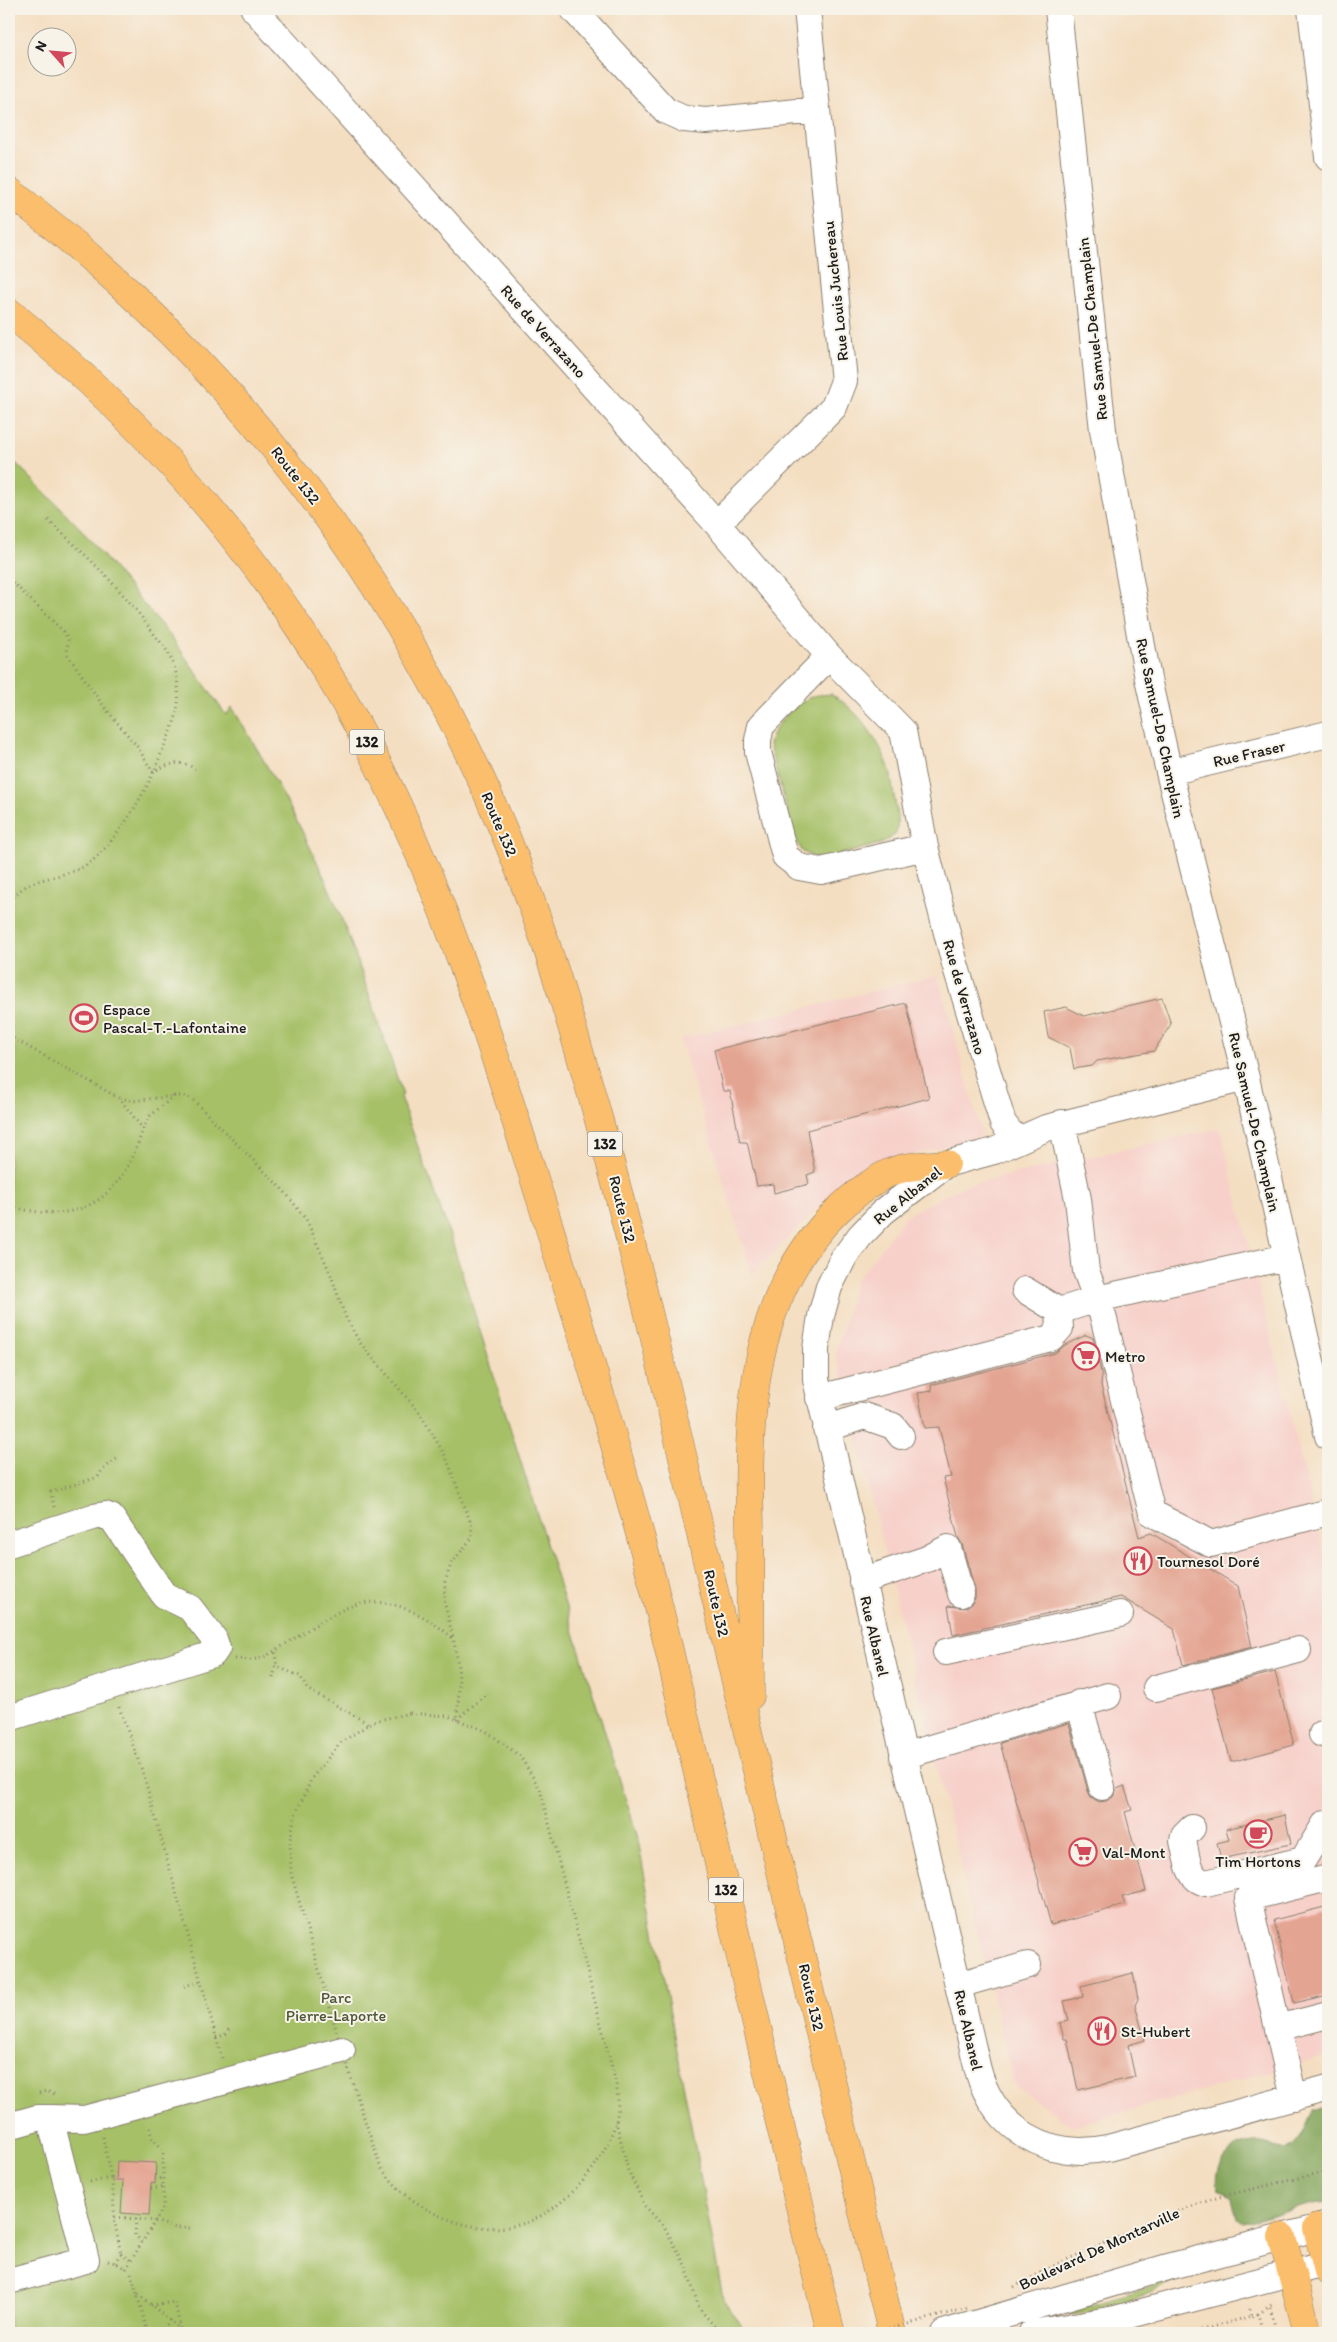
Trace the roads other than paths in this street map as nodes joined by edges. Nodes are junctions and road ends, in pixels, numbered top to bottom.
1 (254, 9) edge
2 (573, 9) edge
3 (807, 9) edge
4 (1058, 9) edge
5 (1311, 9) edge
6 (817, 110) junction
7 (1328, 157) edge
8 (9, 191) edge
9 (9, 312) edge
10 (717, 524) junction
11 (830, 656) junction
12 (1328, 734) edge
13 (1169, 772) junction
14 (924, 847) junction
15 (1246, 1078) junction
16 (1062, 1123) junction
17 (1017, 1141) junction
18 (946, 1164) junction
19 (1286, 1257) junction
20 (1025, 1290) dead end
21 (1097, 1299) junction
22 (1059, 1311) junction
23 (819, 1398) junction
24 (826, 1429) junction
25 (901, 1436) dead end
26 (1328, 1436) edge
27 (1328, 1512) edge
28 (9, 1544) edge
29 (862, 1581) junction
30 (961, 1594) dead end
31 (1120, 1614) dead end
32 (1298, 1650) dead end
33 (946, 1652) dead end
34 (1156, 1688) dead end
35 (1108, 1696) dead end
36 (1079, 1703) junction
37 (9, 1718) edge
38 (750, 1738) junction
39 (904, 1756) junction
40 (1102, 1787) dead end
41 (1328, 1824) edge
42 (1192, 1828) dead end
43 (1328, 1878) edge
44 (1328, 1893) edge
45 (1028, 1966) dead end
46 (958, 1985) junction
47 (1328, 2015) edge
48 (1286, 2026) junction
49 (342, 2050) road end
50 (1328, 2088) edge
51 (1294, 2098) junction
52 (50, 2118) junction
53 (9, 2126) edge
54 (1322, 2226) edge
55 (1282, 2236) junction
56 (1328, 2266) edge
57 (1291, 2272) junction
58 (9, 2281) edge
59 (829, 2326) edge
60 (1117, 2326) edge
61 (892, 2333) edge
62 (944, 2333) edge
63 (1032, 2333) edge
64 (1308, 2333) edge

1 - 10 street, Rue de Verrazano
2 - 6 street
3 - 6 street, Rue Louis Juchereau
4 - 13 street, Rue Samuel-De Champlain
5 - 7 street
6 - 10 street, Rue Louis Juchereau
8 - 38 highway, Route 132 / 132
9 - 59 highway, 132
10 - 11 street, Rue de Verrazano
11 - 14 street, Rue de Verrazano
11 - 14 street
12 - 13 street, Rue Fraser
13 - 15 street, Rue Samuel-De Champlain
14 - 17 street, Rue de Verrazano
15 - 16 street, Rue Albanel
15 - 19 street, Rue Samuel-De Champlain
16 - 17 street, Rue Albanel
16 - 21 street
17 - 18 street, Rue Albanel
18 - 23 street, Rue Albanel
18 - 38 highway
19 - 21 street
19 - 26 street, Rue Samuel-De Champlain
20 - 22 street
21 - 22 street
21 - 27 street
22 - 23 street
23 - 24 street, Rue Albanel
24 - 25 street
24 - 29 street, Rue Albanel
28 - 37 street
29 - 30 street
29 - 39 street, Rue Albanel
31 - 33 street
32 - 34 street
35 - 36 street
36 - 39 street
36 - 40 street
38 - 61 highway, Route 132 / 132
39 - 46 street, Rue Albanel
41 - 42 street
43 - 48 street
44 - 48 street
45 - 46 street
46 - 51 street, Rue Albanel
47 - 48 street
48 - 51 street
49 - 52 street
50 - 51 street, Rue Albanel
52 - 53 street
52 - 58 street
54 - 55 street, Boulevard De Montarville
54 - 56 highway
55 - 57 highway
55 - 62 street, Boulevard De Montarville
56 - 57 street
57 - 60 street
57 - 64 highway
60 - 63 street

